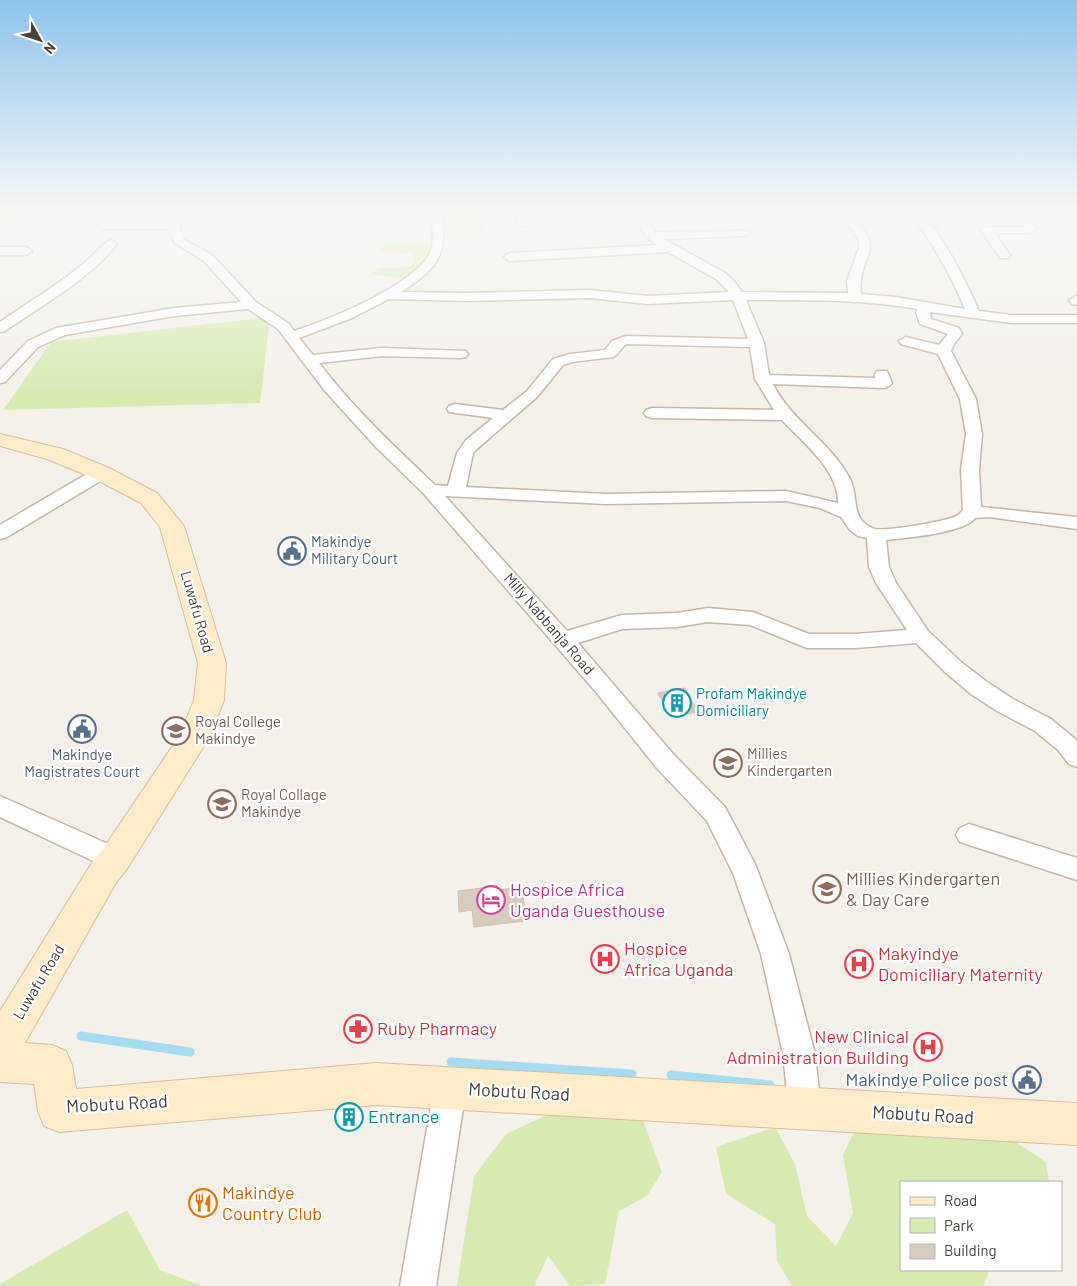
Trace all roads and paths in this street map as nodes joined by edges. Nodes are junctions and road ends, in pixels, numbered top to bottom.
1 (76, 275) edge
2 (224, 275) edge
3 (414, 275) edge
4 (718, 275) edge
5 (855, 275) edge
6 (956, 275) edge
7 (385, 295) junction
8 (738, 296) junction
9 (855, 297) junction
10 (251, 305) junction
11 (926, 306) junction
12 (974, 314) junction
13 (1077, 318) edge
14 (0, 328) edge
15 (291, 336) junction
16 (906, 340) dead end
17 (757, 343) junction
18 (944, 352) junction
19 (461, 354) dead end
20 (0, 359) edge
21 (310, 360) junction
22 (17, 361) junction
23 (882, 374) dead end
24 (0, 379) edge
25 (762, 379) junction
26 (455, 409) dead end
27 (652, 413) dead end
28 (505, 415) junction
29 (786, 415) junction
30 (0, 440) edge
31 (101, 473) junction
32 (430, 490) junction
33 (456, 490) junction
34 (847, 513) junction
35 (970, 513) junction
36 (1077, 523) edge
37 (0, 533) edge
38 (876, 535) junction
39 (921, 636) junction
40 (563, 641) junction
41 (1076, 753) edge
42 (0, 806) edge
43 (970, 835) dead end
44 (115, 859) junction
45 (1077, 869) edge
46 (0, 1048) edge
47 (0, 1062) edge
48 (450, 1088) junction
49 (805, 1109) junction
50 (1077, 1124) edge
51 (418, 1286) edge

1 - 14 street
2 - 10 street, Milly Nabbanja Road
3 - 7 street
4 - 8 street
5 - 9 street
6 - 12 street
7 - 8 street
7 - 15 street
8 - 9 street
8 - 17 street
9 - 11 street
10 - 15 street, Milly Nabbanja Road
10 - 22 street
11 - 12 street
11 - 18 street
12 - 13 street
15 - 21 street, Milly Nabbanja Road
16 - 18 street
17 - 25 street
17 - 28 street
18 - 35 street
19 - 21 street
20 - 22 street
21 - 32 street, Milly Nabbanja Road
22 - 24 street
23 - 25 street
25 - 29 street
26 - 28 street
27 - 29 street
28 - 33 street
29 - 34 street
30 - 31 street, Luwafu Road
31 - 37 street
31 - 44 street, Luwafu Road
32 - 33 street
32 - 40 street, Milly Nabbanja Road
33 - 34 street
34 - 38 street
35 - 36 street
35 - 38 street
38 - 39 street
39 - 40 street
39 - 41 street
40 - 49 street, Milly Nabbanja Road
42 - 44 street
43 - 45 street
44 - 46 street, Luwafu Road
47 - 48 street, Mobutu Road
48 - 49 street, Mobutu Road
48 - 51 street
49 - 50 street, Mobutu Road

